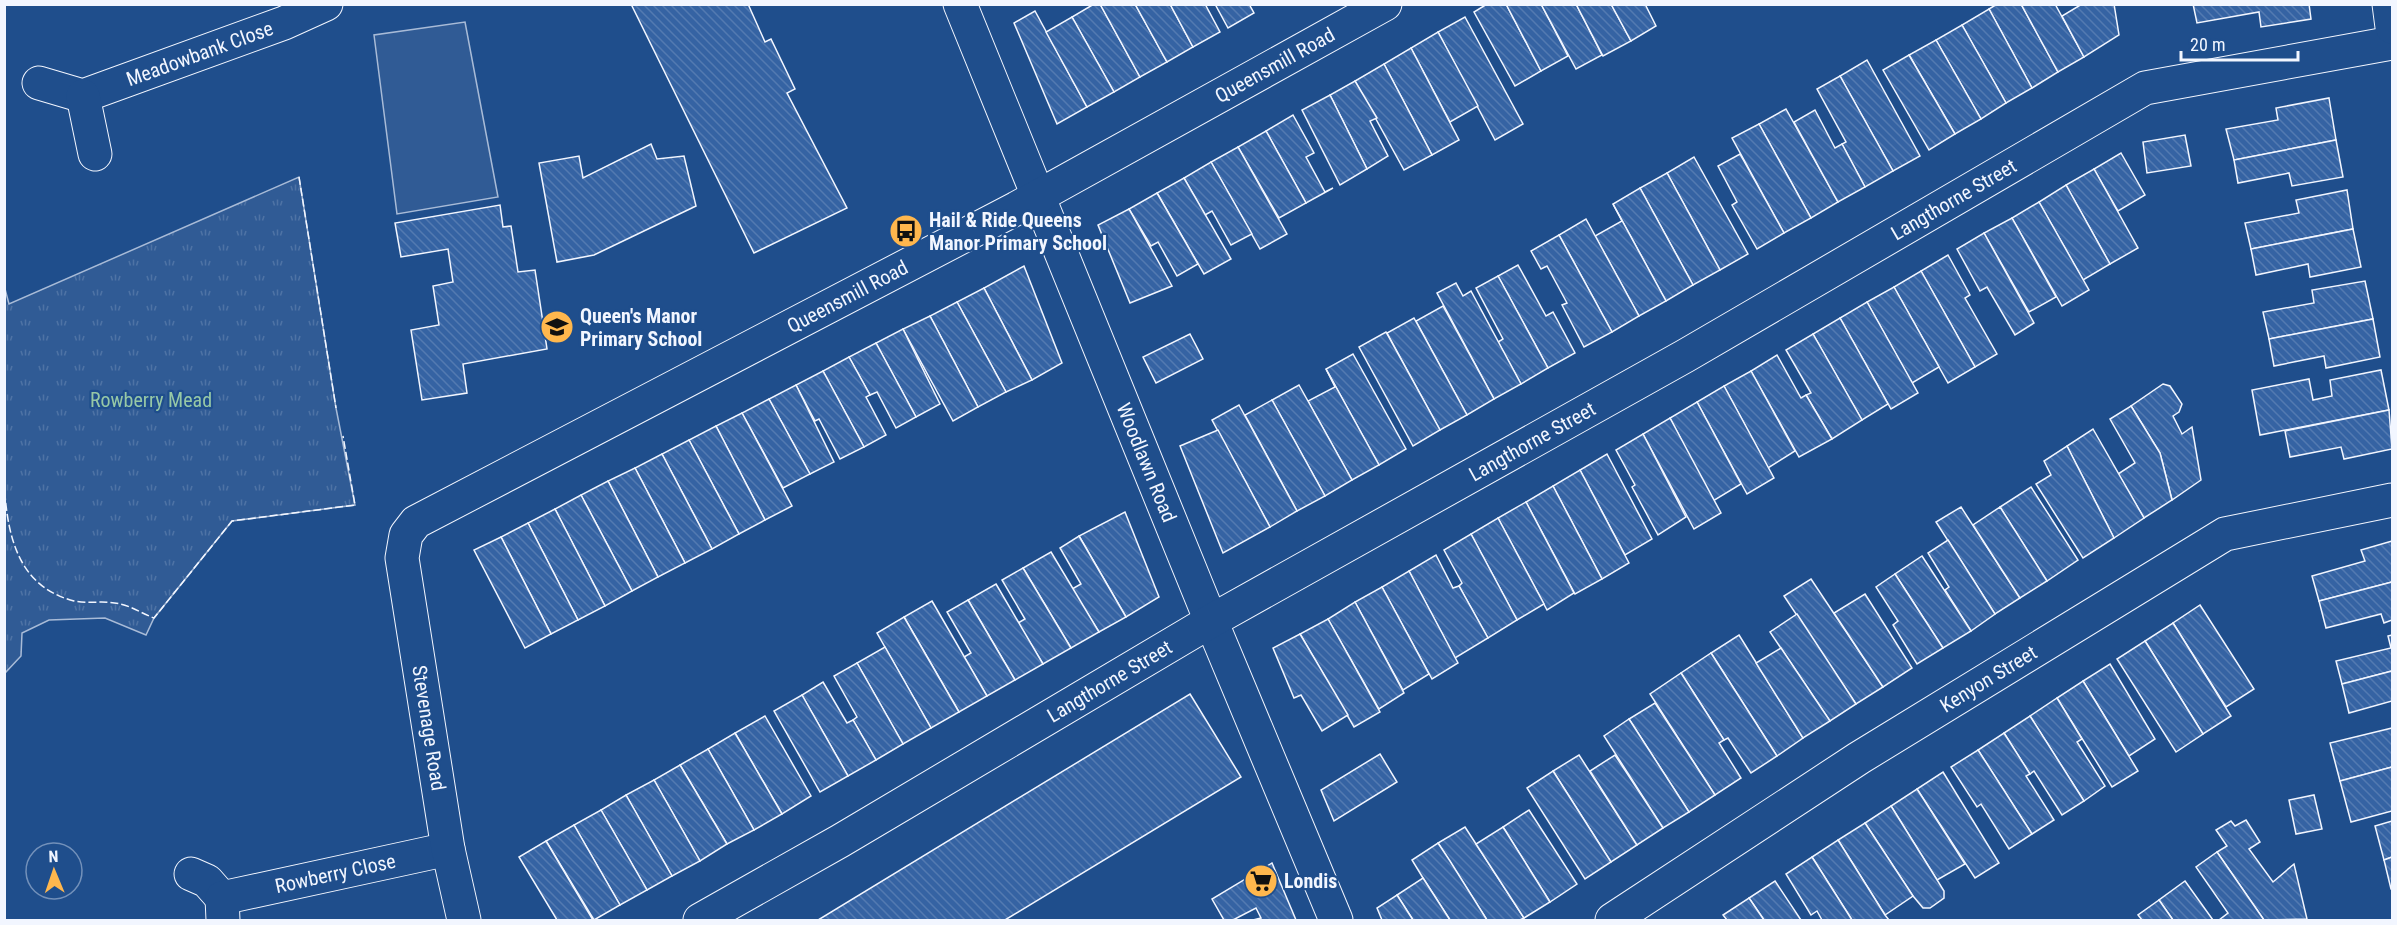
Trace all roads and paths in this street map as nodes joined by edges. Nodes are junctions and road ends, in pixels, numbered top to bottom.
1 (960, 4) edge
2 (1385, 4) edge
3 (2389, 4) edge
4 (321, 7) edge
5 (2392, 27) edge
6 (2392, 43) edge
7 (39, 83) dead end
8 (83, 96) junction
9 (95, 154) dead end
10 (1037, 196) junction
11 (2392, 500) edge
12 (406, 535) joint
13 (1211, 621) junction
14 (448, 849) junction
15 (191, 874) dead end
16 (223, 909) edge
17 (464, 921) edge
18 (700, 921) edge
19 (1336, 921) edge
20 (1612, 921) edge

1 - 10 street, Woodlawn Road
2 - 10 street, Queensmill Road
3 - 5 street
4 - 8 street, Meadowbank Close
6 - 13 street, Langthorne Street
7 - 8 street
8 - 9 street
10 - 12 street, Queensmill Road
10 - 13 street, Woodlawn Road
11 - 20 street, Kenyon Street
12 - 14 street, Stevenage Road
13 - 18 street, Langthorne Street
13 - 19 street, Woodlawn Road
14 - 16 street, Rowberry Close
14 - 17 street, Stevenage Road
15 - 16 street, Rowberry Close

